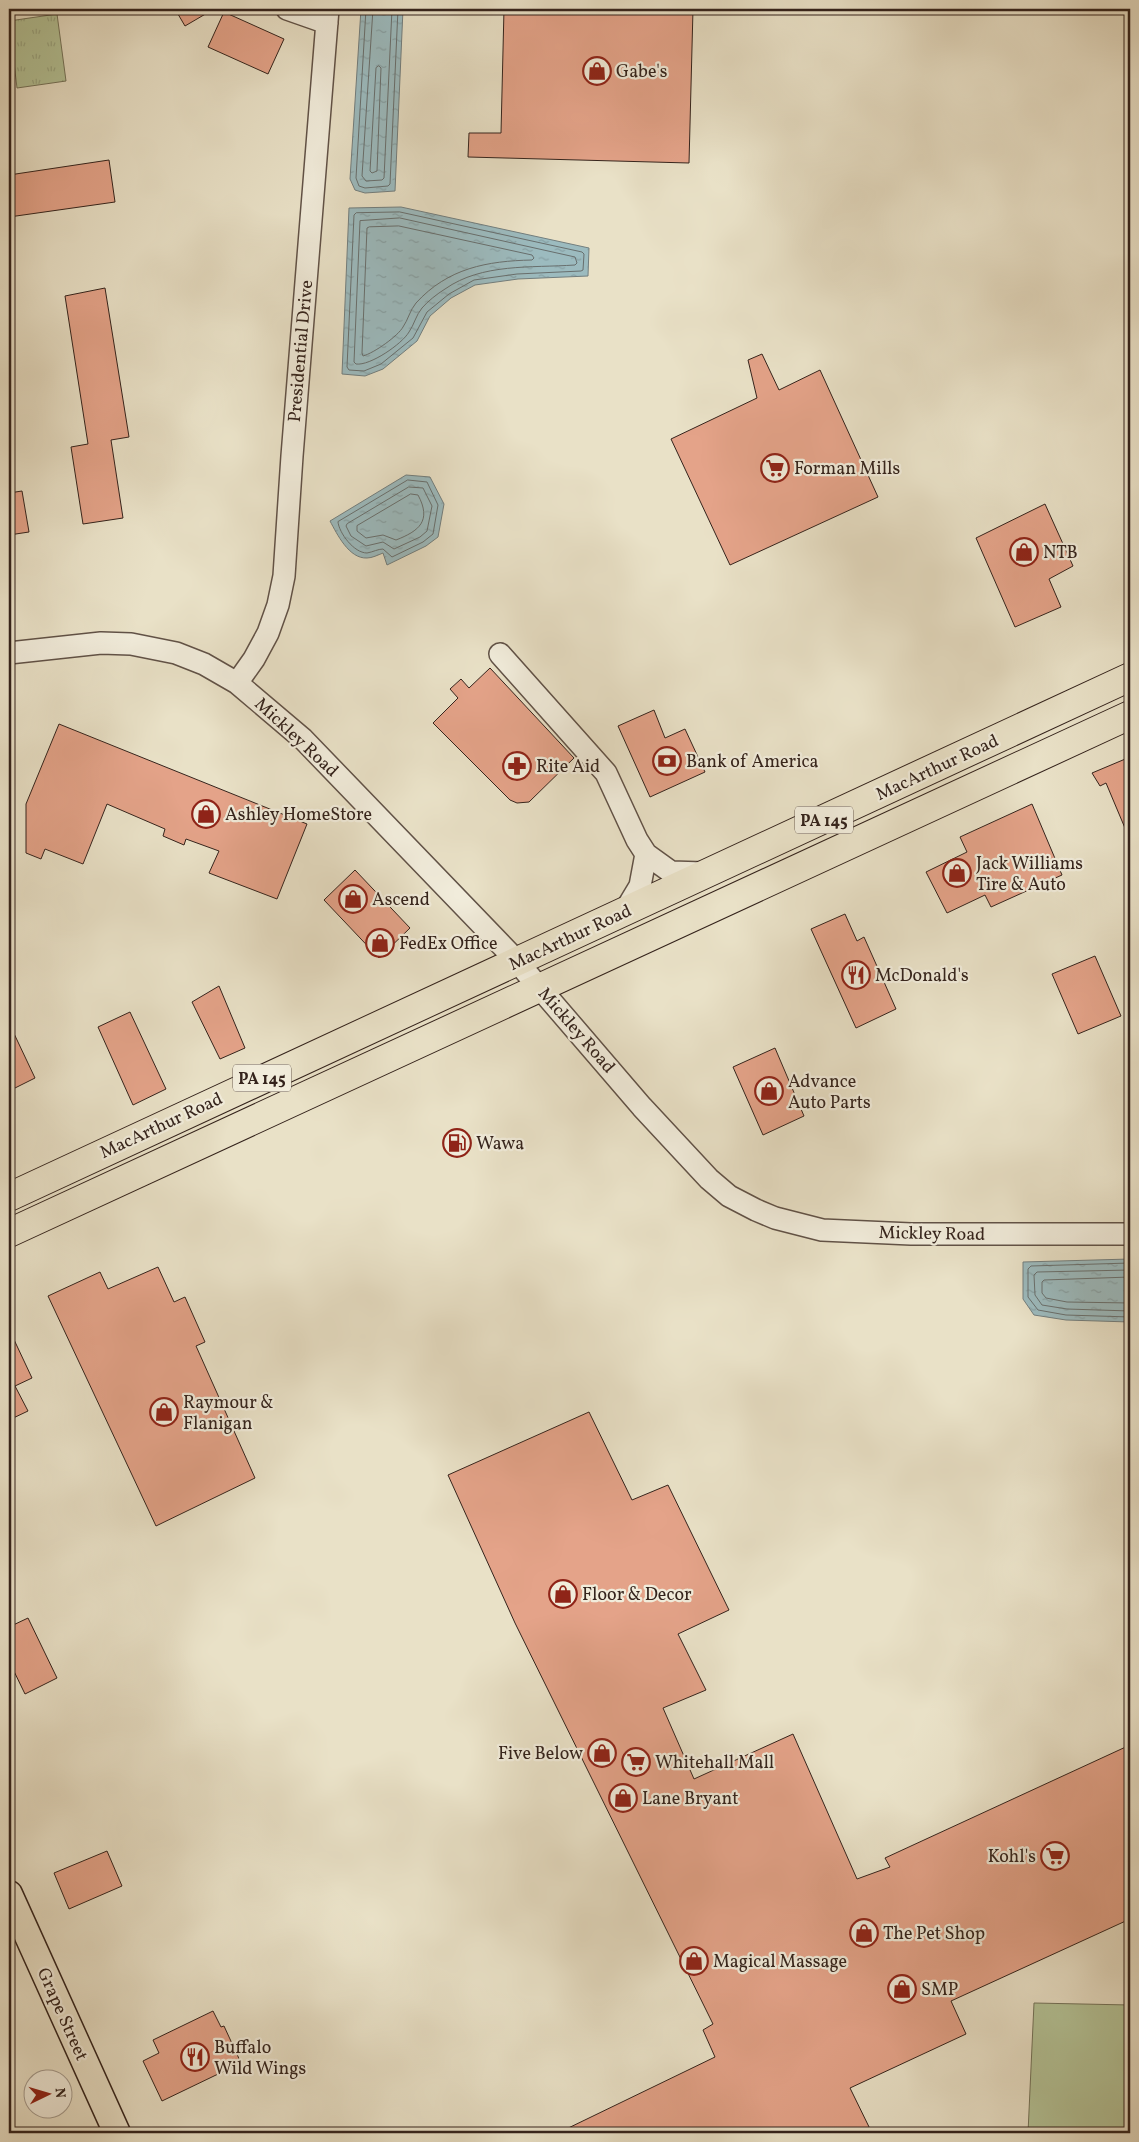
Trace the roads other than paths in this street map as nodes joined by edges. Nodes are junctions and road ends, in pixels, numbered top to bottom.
1 (287, 9) edge
2 (327, 16) edge
3 (9, 653) edge
4 (500, 654) dead end
5 (1130, 677) edge
6 (237, 683) junction
7 (1130, 715) edge
8 (646, 854) junction
9 (710, 872) junction
10 (624, 912) junction
11 (517, 961) junction
12 (540, 988) junction
13 (9, 1197) edge
14 (9, 1233) edge
15 (1130, 1234) edge
16 (9, 1894) edge
17 (118, 2133) edge

1 - 2 street
2 - 6 street, Presidential Drive
3 - 6 street, Mickley Road
4 - 8 street
5 - 9 highway, MacArthur Road / PA 145
6 - 11 street, Mickley Road
7 - 12 highway, MacArthur Road / PA 145
8 - 9 street
8 - 10 street
9 - 10 highway, MacArthur Road / PA 145
10 - 11 highway, MacArthur Road / PA 145
11 - 12 street, Mickley Road
11 - 13 highway, MacArthur Road / PA 145
12 - 14 highway, MacArthur Road / PA 145
12 - 15 street, Mickley Road
16 - 17 main road, Grape Street

